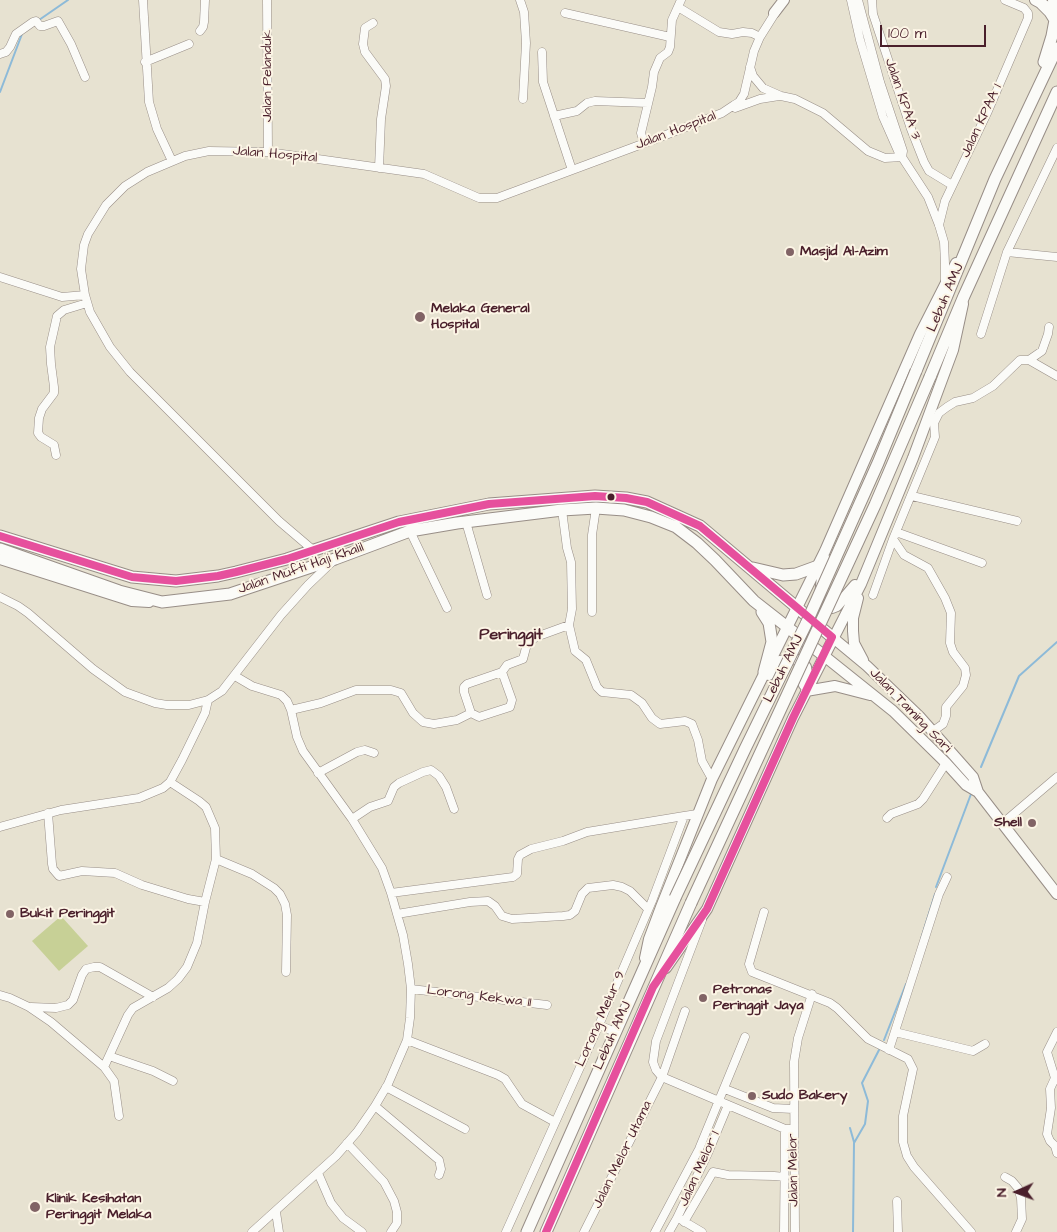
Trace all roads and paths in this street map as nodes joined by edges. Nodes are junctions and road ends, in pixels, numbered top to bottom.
1 (143, 0) edge
2 (205, 0) edge
3 (267, 0) edge
4 (520, 0) edge
5 (786, 0) edge
6 (843, 0) edge
7 (850, 0) edge
8 (858, 0) edge
9 (872, 0) edge
10 (1006, 0) edge
11 (1053, 0) edge
12 (1038, 2) edge
13 (1057, 2) edge
14 (679, 4) edge
15 (1057, 12) edge
16 (566, 13) dead end
17 (774, 13) joint
18 (373, 23) dead end
19 (200, 30) dead end
20 (670, 37) junction
21 (760, 37) junction
22 (860, 40) junction
23 (189, 44) dead end
24 (1057, 48) edge
25 (542, 52) dead end
26 (0, 54) edge
27 (145, 62) junction
28 (750, 67) junction
29 (85, 78) dead end
30 (894, 78) junction
31 (877, 83) junction
32 (1057, 92) edge
33 (781, 96) junction
34 (524, 99) dead end
35 (648, 102) junction
36 (1028, 108) junction
37 (722, 113) junction
38 (554, 116) junction
39 (644, 143) junction
40 (1057, 148) edge
41 (268, 152) junction
42 (902, 157) junction
43 (172, 161) junction
44 (378, 168) junction
45 (572, 170) junction
46 (952, 185) junction
47 (939, 225) junction
48 (970, 239) junction
49 (1007, 252) junction
50 (1057, 257) edge
51 (0, 276) edge
52 (944, 285) junction
53 (964, 296) junction
54 (86, 299) junction
55 (1049, 326) dead end
56 (981, 334) dead end
57 (1029, 360) junction
58 (1057, 376) edge
59 (931, 422) junction
60 (56, 455) dead end
61 (912, 496) junction
62 (596, 508) junction
63 (562, 510) junction
64 (1017, 521) dead end
65 (466, 522) junction
66 (410, 531) junction
67 (0, 536) edge
68 (296, 536) junction
69 (895, 536) junction
70 (0, 549) edge
71 (313, 550) junction
72 (825, 551) junction
73 (296, 556) junction
74 (0, 559) edge
75 (335, 559) junction
76 (982, 563) dead end
77 (818, 566) junction
78 (752, 567) junction
79 (867, 570) junction
80 (861, 584) junction
81 (873, 594) dead end
82 (487, 595) dead end
83 (0, 597) edge
84 (754, 601) junction
85 (162, 602) junction
86 (796, 607) junction
87 (447, 608) dead end
88 (592, 612) dead end
89 (569, 625) junction
90 (786, 628) junction
91 (832, 637) junction
92 (824, 656) junction
93 (866, 666) junction
94 (502, 672) junction
95 (764, 672) junction
96 (235, 676) junction
97 (806, 691) junction
98 (876, 696) junction
99 (208, 700) junction
100 (291, 710) junction
101 (471, 713) junction
102 (743, 716) junction
103 (792, 718) junction
104 (933, 731) junction
105 (374, 754) dead end
106 (946, 763) junction
107 (318, 773) junction
108 (1057, 777) edge
109 (712, 779) junction
110 (170, 782) junction
111 (978, 792) junction
112 (454, 809) dead end
113 (48, 813) junction
114 (697, 814) junction
115 (0, 816) edge
116 (684, 816) junction
117 (887, 818) dead end
118 (352, 819) junction
119 (1003, 823) junction
120 (1, 826) edge
121 (216, 859) junction
122 (947, 876) dead end
123 (391, 893) junction
124 (1057, 894) edge
125 (205, 902) junction
126 (657, 904) junction
127 (648, 909) junction
128 (707, 909) junction
129 (764, 912) dead end
130 (397, 914) junction
131 (286, 972) dead end
132 (642, 972) junction
133 (653, 987) junction
134 (411, 989) junction
135 (812, 994) junction
136 (0, 995) edge
137 (153, 997) junction
138 (547, 1005) dead end
139 (29, 1007) junction
140 (685, 1011) dead end
141 (599, 1025) junction
142 (615, 1032) junction
143 (895, 1032) junction
144 (1057, 1032) edge
145 (745, 1037) dead end
146 (407, 1040) junction
147 (986, 1044) dead end
148 (889, 1050) junction
149 (109, 1056) junction
150 (104, 1067) junction
151 (662, 1078) junction
152 (1056, 1079) edge
153 (173, 1081) dead end
154 (386, 1087) junction
155 (725, 1089) junction
156 (720, 1102) junction
157 (728, 1105) junction
158 (375, 1106) junction
159 (793, 1109) junction
160 (119, 1116) dead end
161 (555, 1122) junction
162 (465, 1129) dead end
163 (789, 1129) junction
164 (347, 1143) junction
165 (1057, 1153) edge
166 (318, 1173) junction
167 (438, 1175) dead end
168 (785, 1177) junction
169 (1005, 1177) dead end
170 (897, 1201) dead end
171 (276, 1212) junction
172 (681, 1220) junction
173 (392, 1230) edge
174 (252, 1232) edge
175 (279, 1232) edge
176 (362, 1232) edge
177 (506, 1232) edge
178 (527, 1232) edge
179 (546, 1232) edge
180 (584, 1232) edge
181 (655, 1232) edge
182 (669, 1232) edge
183 (702, 1232) edge
184 (784, 1232) edge
185 (794, 1232) edge
186 (898, 1232) edge
187 (971, 1232) edge
188 (1016, 1232) edge

1 - 27 street
2 - 19 street
3 - 41 street, Jalan Pelanduk
4 - 34 street
5 - 17 main road
6 - 22 street
7 - 22 street
8 - 31 street
9 - 30 street, Jalan KPAA 3
10 - 46 street, Jalan KPAA 1
11 - 13 main road
12 - 15 main road
12 - 36 highway
14 - 20 street
14 - 21 street
16 - 20 street
17 - 21 street, Jalan Hospital
18 - 44 street
20 - 35 street
21 - 28 street, Jalan Hospital
22 - 31 street
23 - 27 street
24 - 36 highway, Lebuh AMJ
25 - 38 street
26 - 29 street
27 - 43 street
28 - 33 street
28 - 37 street, Jalan Hospital
30 - 31 street
30 - 46 street, Jalan KPAA 3
31 - 42 street
32 - 53 highway, Lebuh AMJ
33 - 37 street
33 - 42 street
35 - 38 street
35 - 39 street
36 - 48 highway, Lebuh AMJ
37 - 39 street, Jalan Hospital
38 - 45 street
39 - 45 street, Jalan Hospital
40 - 49 street
41 - 43 street, Jalan Hospital
41 - 44 street, Jalan Hospital
42 - 47 street
43 - 54 street, Jalan Hospital
44 - 45 street, Jalan Hospital
46 - 47 street, Jalan KPAA 1
47 - 52 street
48 - 52 main road
48 - 132 highway, Lebuh AMJ, bridge
49 - 50 street
49 - 56 street
51 - 54 street
52 - 72 main road
53 - 59 main road
53 - 133 highway, Lebuh AMJ, bridge
54 - 60 street
54 - 68 street, Jalan Hospital
55 - 57 street
57 - 58 street
57 - 59 street
59 - 61 street
59 - 79 main road
61 - 64 street
61 - 69 street
62 - 63 highway, Jalan Mufti Haji Khalil
62 - 84 highway, Jalan Mufti Haji Khalil
62 - 88 street
63 - 65 highway, Jalan Mufti Haji Khalil
63 - 89 street
65 - 66 highway, Jalan Mufti Haji Khalil
65 - 82 street
66 - 75 highway, Jalan Mufti Haji Khalil
66 - 87 street
67 - 73 highway, Jalan Mufti Haji Khalil
68 - 71 street, Jalan Hospital
68 - 73 street
69 - 76 street
69 - 81 street
69 - 104 street
70 - 85 highway
71 - 73 highway, Jalan Mufti Haji Khalil
71 - 78 highway, Jalan Mufti Haji Khalil
72 - 77 main road
72 - 79 main road
74 - 85 main road, Jalan Mufti Haji Khalil
75 - 85 highway, Jalan Mufti Haji Khalil
75 - 96 street
77 - 78 highway
77 - 86 main road
78 - 86 highway, Jalan Mufti Haji Khalil
79 - 80 main road
80 - 91 main road
80 - 93 main road
83 - 99 street
84 - 90 highway, Jalan Mufti Haji Khalil
84 - 95 highway
86 - 90 main road
86 - 91 highway, Jalan Mufti Haji Khalil
89 - 94 street
89 - 109 street
90 - 92 highway, Jalan Mufti Haji Khalil
90 - 95 main road
91 - 92 main road
91 - 93 main road, Jalan Taming Sari
92 - 97 main road
92 - 98 main road, Jalan Taming Sari
93 - 104 main road, Jalan Taming Sari
94 - 101 street
94 - 101 street
95 - 102 main road
96 - 99 street
96 - 100 street
97 - 98 main road
97 - 103 main road
98 - 106 main road, Jalan Taming Sari
99 - 110 street
100 - 101 street
100 - 107 street
102 - 103 main road
102 - 109 main road
103 - 128 main road
104 - 111 main road, Jalan Taming Sari
105 - 107 street
106 - 111 main road, Jalan Taming Sari
106 - 117 street
107 - 118 street
108 - 119 street
109 - 114 main road
110 - 113 street
110 - 121 street
111 - 119 main road, Jalan Taming Sari
112 - 118 street
113 - 120 street
113 - 125 street
114 - 116 street
114 - 126 main road
115 - 120 street
116 - 123 street
116 - 126 street, Lorong Melur 9
118 - 123 street
119 - 124 main road, Jalan Taming Sari
121 - 125 street
121 - 131 street
122 - 143 street
123 - 130 street
125 - 137 street
126 - 127 street, Lorong Melur 9
126 - 132 main road
127 - 130 street
127 - 141 street, Lorong Melur 9
128 - 133 main road
128 - 151 street
129 - 135 street
130 - 134 street
132 - 142 highway, Lebuh AMJ
133 - 179 highway, Lebuh AMJ
134 - 138 street, Lorong Kekwa 11
134 - 146 street
135 - 148 street
135 - 159 street, Jalan Melor
136 - 139 street
137 - 139 street
137 - 149 street
139 - 150 street
140 - 151 street, Jalan Melor Utama
141 - 142 street
141 - 161 street, Lorong Melur 9
142 - 178 highway, Lebuh AMJ
143 - 147 street
143 - 148 street
144 - 152 street
145 - 155 street
146 - 154 street
146 - 161 street
148 - 187 street
149 - 150 street
149 - 153 street
150 - 160 street
151 - 156 street
151 - 180 street, Jalan Melor Utama
152 - 165 street
154 - 158 street
154 - 162 street
155 - 156 street
155 - 159 street
156 - 157 street
156 - 181 street
157 - 163 street
157 - 172 street, Jalan Melor 1
158 - 164 street
158 - 167 street
159 - 163 street, Jalan Melor
161 - 177 street, Lorong Melur 9
163 - 168 street, Jalan Melor
163 - 185 street, Jalan Melor
164 - 166 street
164 - 173 street
166 - 171 street
166 - 176 street
168 - 172 street
168 - 184 street, Jalan Melor
169 - 188 street
170 - 186 street
171 - 174 street
171 - 175 street
172 - 182 street, Jalan Melor 1
172 - 183 street

